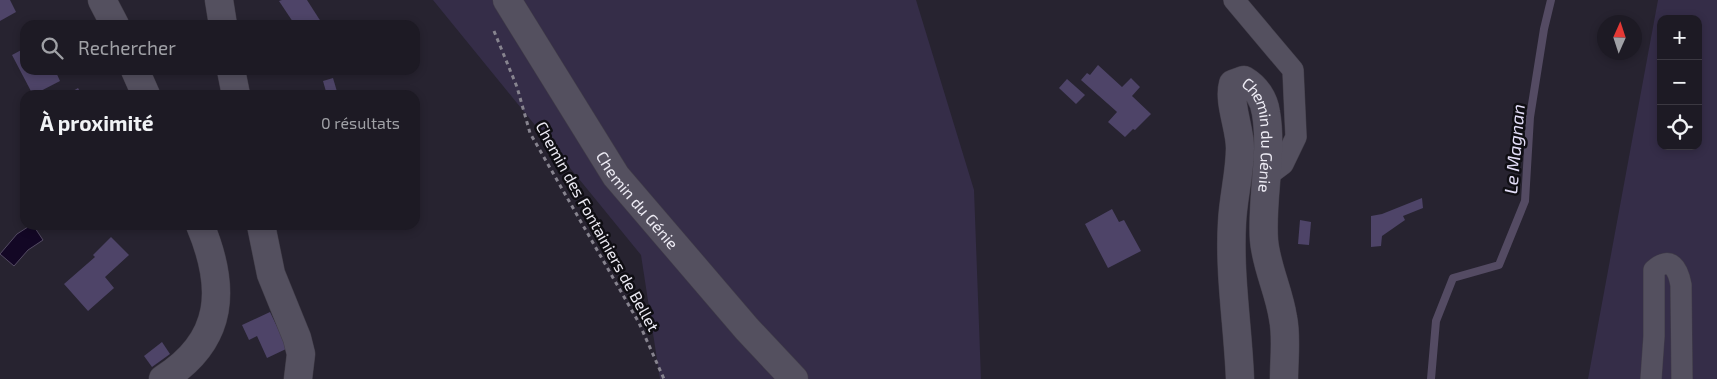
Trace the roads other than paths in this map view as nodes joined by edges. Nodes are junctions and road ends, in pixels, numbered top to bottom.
1 (102, 0) edge
2 (219, 0) edge
3 (507, 0) edge
4 (1234, 0) edge
5 (112, 20) edge
6 (222, 20) edge
7 (137, 75) edge
8 (233, 75) edge
9 (144, 90) edge
10 (235, 90) edge
11 (1267, 176) junction
12 (202, 230) edge
13 (261, 230) edge
14 (163, 379) edge
15 (298, 379) edge
16 (794, 379) edge
17 (1240, 379) edge
18 (1284, 379) edge
19 (1650, 379) edge
20 (1682, 379) edge

1 - 5 street
2 - 6 street
3 - 16 street, Chemin du Génie
4 - 11 street
7 - 9 street
8 - 10 street
11 - 17 street, Chemin du Génie
11 - 18 street, Chemin du Génie
12 - 14 street
13 - 15 street
19 - 20 street

